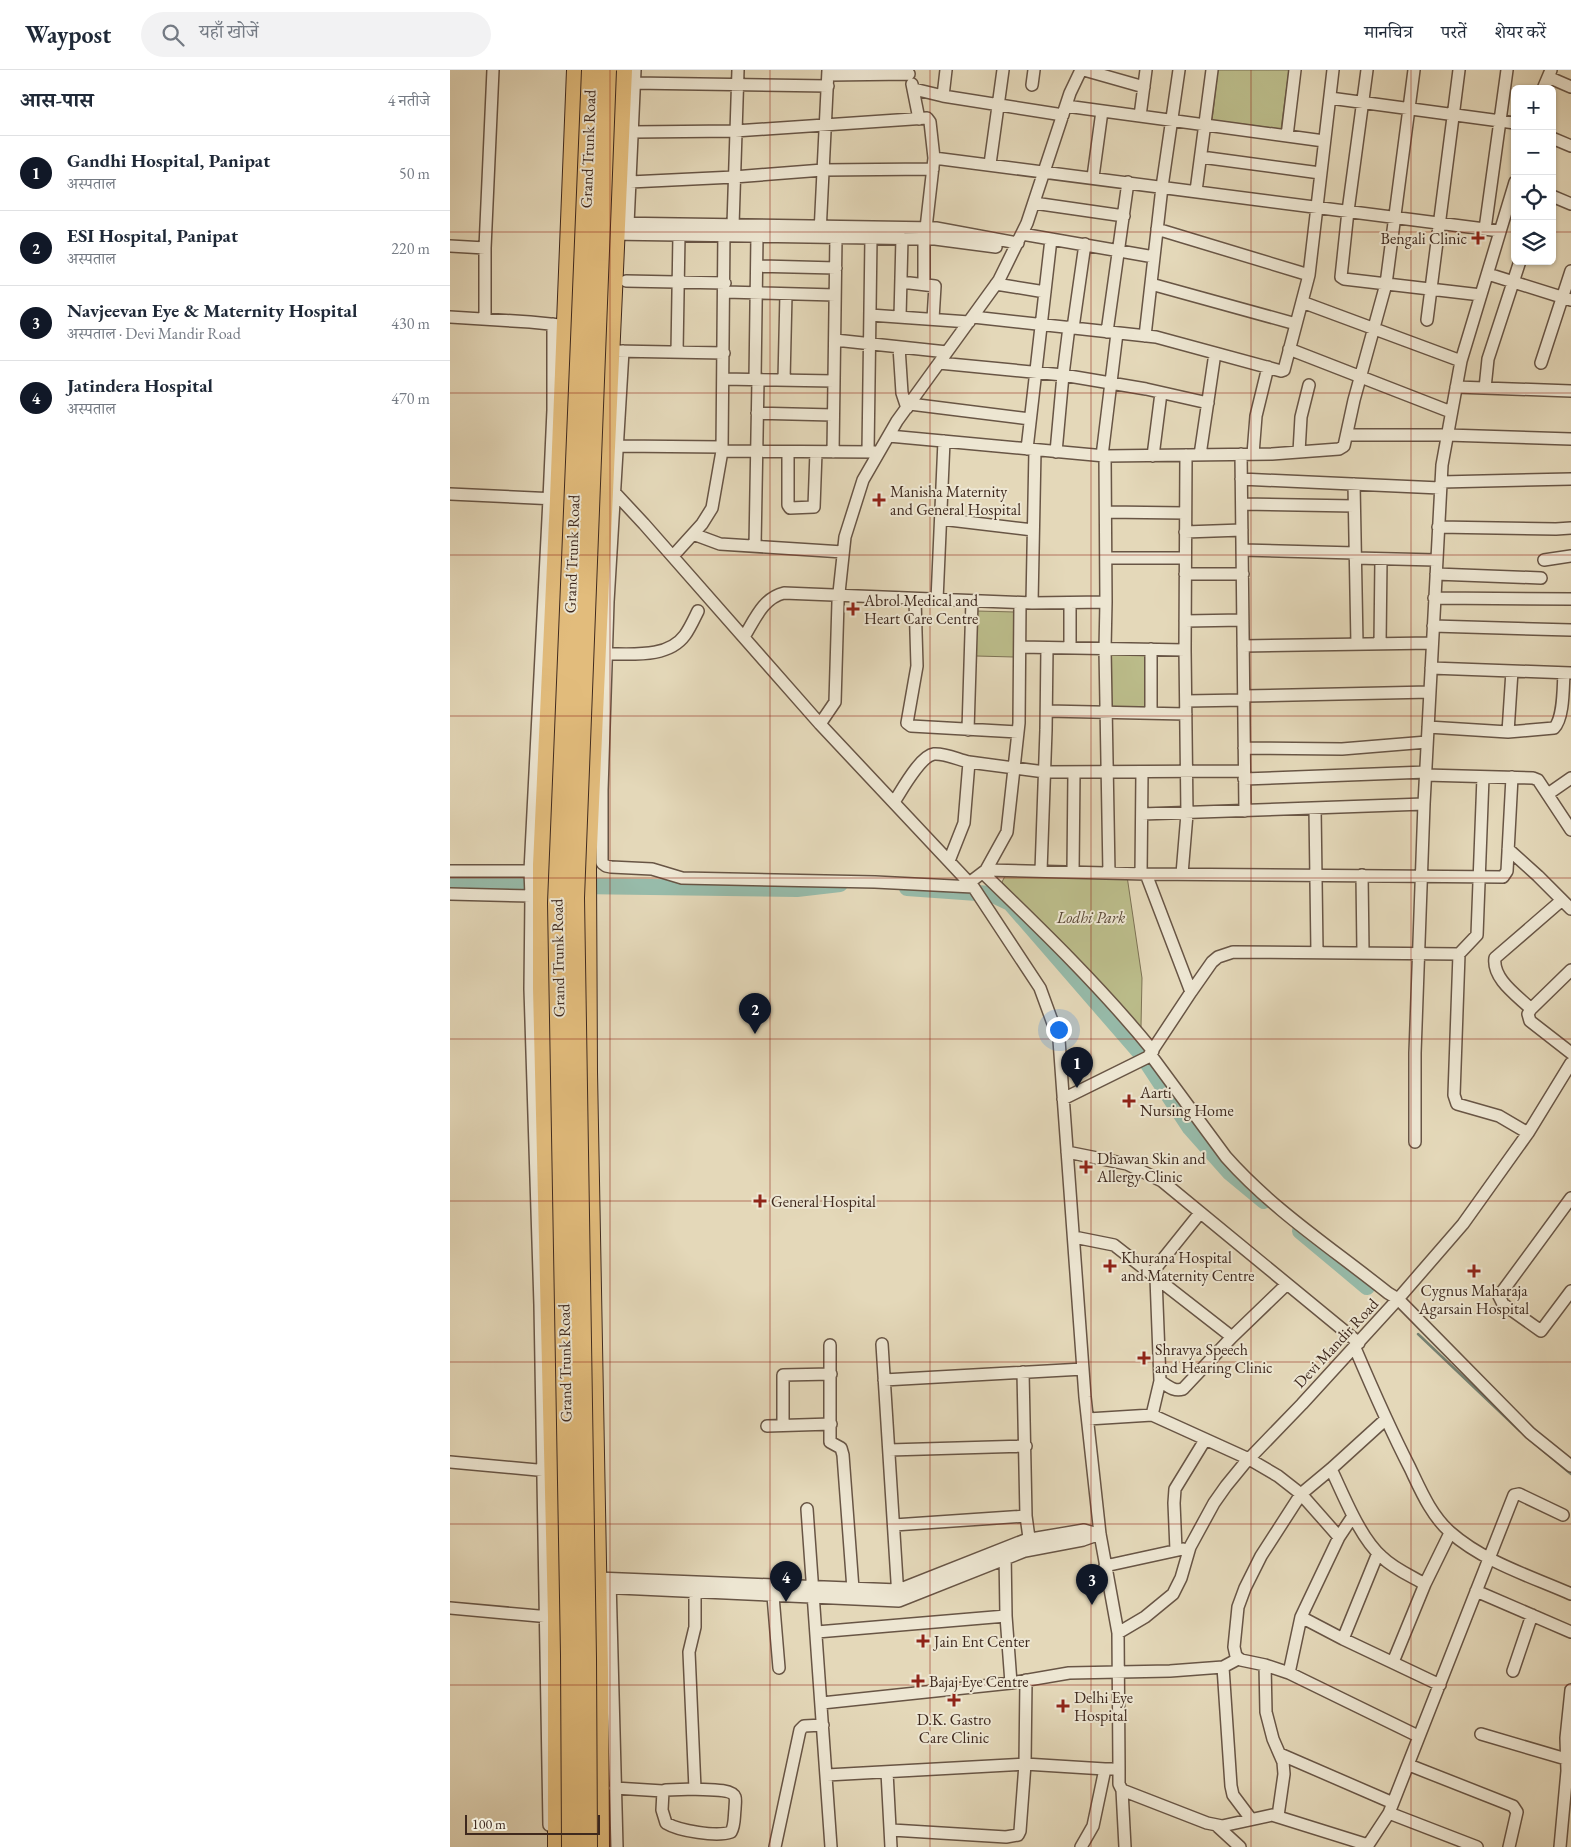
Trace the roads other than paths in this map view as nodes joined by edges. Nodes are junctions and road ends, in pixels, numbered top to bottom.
1 (493, 70) edge
2 (576, 70) edge
3 (591, 70) edge
4 (607, 70) edge
5 (635, 70) edge
6 (738, 70) edge
7 (946, 70) edge
8 (1003, 70) edge
9 (1034, 70) edge
10 (1083, 70) edge
11 (1146, 70) edge
12 (1179, 70) edge
13 (1212, 70) edge
14 (1295, 70) edge
15 (1333, 70) edge
16 (1367, 70) edge
17 (1414, 70) edge
18 (1459, 70) edge
19 (1507, 70) edge
20 (909, 72) edge
21 (1549, 74) edge
22 (628, 76) edge
23 (828, 77) edge
24 (738, 83) junction
25 (1032, 85) dead end
26 (1144, 87) junction
27 (1571, 87) edge
28 (914, 89) junction
29 (943, 96) junction
30 (1330, 98) junction
31 (1363, 102) junction
32 (998, 105) junction
33 (1409, 109) junction
34 (1065, 111) junction
35 (1102, 111) junction
36 (1453, 114) junction
37 (1140, 116) junction
38 (919, 119) junction
39 (1172, 120) junction
40 (1500, 121) junction
41 (1511, 122) edge
42 (826, 124) junction
43 (1205, 125) junction
44 (735, 131) junction
45 (632, 132) junction
46 (1286, 136) junction
47 (1556, 140) edge
48 (1324, 141) junction
49 (1571, 146) edge
50 (1201, 157) junction
51 (934, 163) junction
52 (990, 164) junction
53 (823, 170) junction
54 (1045, 171) junction
55 (1320, 173) junction
56 (734, 177) junction
57 (1093, 178) junction
58 (630, 182) junction
59 (1128, 182) junction
60 (1162, 187) junction
61 (1196, 191) junction
62 (1511, 195) edge
63 (1556, 198) edge
64 (1034, 203) junction
65 (1571, 204) edge
66 (1316, 207) junction
67 (1348, 212) junction
68 (1124, 216) junction
69 (1394, 218) junction
70 (1440, 224) junction
71 (620, 227) junction
72 (569, 228) junction
73 (727, 229) junction
74 (1157, 229) junction
75 (1485, 229) junction
76 (820, 232) junction
77 (1500, 232) junction
78 (925, 234) junction
79 (679, 235) junction
80 (757, 236) junction
81 (836, 237) junction
82 (871, 238) junction
83 (902, 238) junction
84 (1051, 239) junction
85 (1018, 243) junction
86 (1085, 244) junction
87 (450, 246) edge
88 (485, 248) junction
89 (1119, 251) junction
90 (1154, 257) junction
91 (1519, 265) edge
92 (757, 266) junction
93 (836, 268) junction
94 (1571, 271) edge
95 (1309, 274) junction
96 (1488, 274) junction
97 (626, 281) dead end
98 (678, 282) junction
99 (901, 282) junction
100 (1513, 282) junction
101 (924, 284) junction
102 (996, 284) junction
103 (1151, 284) junction
104 (1386, 284) junction
105 (725, 287) junction
106 (1431, 289) junction
107 (1045, 292) junction
108 (756, 293) junction
109 (786, 294) junction
110 (835, 295) junction
111 (1481, 295) junction
112 (1567, 299) edge
113 (1302, 302) junction
114 (870, 315) junction
115 (900, 317) junction
116 (450, 318) edge
117 (485, 319) junction
118 (933, 319) junction
119 (971, 319) junction
120 (1427, 320) dead end
121 (1042, 324) junction
122 (1296, 324) junction
123 (559, 325) junction
124 (1071, 328) junction
125 (1374, 329) junction
126 (1112, 332) junction
127 (1145, 336) junction
128 (834, 340) junction
129 (869, 344) junction
130 (900, 347) junction
131 (1289, 349) junction
132 (617, 351) junction
133 (677, 352) junction
134 (947, 352) junction
135 (724, 353) junction
136 (1215, 353) junction
137 (1461, 361) junction
138 (939, 363) junction
139 (1541, 363) dead end
140 (1268, 367) junction
141 (1036, 373) junction
142 (1063, 375) junction
143 (1361, 376) junction
144 (723, 379) junction
145 (756, 380) junction
146 (784, 380) junction
147 (834, 381) junction
148 (1110, 383) junction
149 (1308, 385) dead end
150 (1456, 387) junction
151 (1485, 388) junction
152 (1161, 392) junction
153 (1571, 392) edge
154 (1208, 403) junction
155 (908, 406) junction
156 (757, 412) junction
157 (1451, 412) junction
158 (833, 415) junction
159 (1030, 419) junction
160 (1447, 434) junction
161 (1347, 435) junction
162 (889, 436) junction
163 (1571, 439) edge
164 (944, 441) junction
165 (618, 446) junction
166 (722, 449) junction
167 (1031, 449) junction
168 (756, 451) junction
169 (788, 452) junction
170 (816, 452) junction
171 (833, 452) junction
172 (873, 452) junction
173 (1056, 452) junction
174 (1299, 452) junction
175 (1241, 454) junction
176 (1253, 454) junction
177 (1186, 455) junction
178 (1200, 455) junction
179 (1104, 456) junction
180 (1153, 456) junction
181 (560, 475) junction
182 (1241, 479) junction
183 (1571, 479) edge
184 (1354, 484) junction
185 (1440, 485) junction
186 (609, 486) junction
187 (450, 494) edge
188 (554, 499) junction
189 (1242, 504) junction
190 (1354, 506) junction
191 (1106, 512) junction
192 (1185, 513) junction
193 (941, 519) junction
194 (1438, 527) junction
195 (1571, 528) edge
196 (1034, 530) junction
197 (1242, 530) junction
198 (1185, 532) junction
199 (693, 534) junction
200 (755, 546) junction
201 (1242, 550) junction
202 (844, 552) junction
203 (673, 556) junction
204 (1355, 556) junction
205 (1571, 556) edge
206 (1106, 558) junction
207 (1185, 558) junction
208 (1381, 559) junction
209 (1436, 560) junction
210 (1544, 560) dead end
211 (1185, 574) junction
212 (1243, 574) junction
213 (1436, 574) junction
214 (1540, 578) dead end
215 (838, 596) junction
216 (1434, 598) junction
217 (915, 599) junction
218 (1571, 599) edge
219 (938, 600) junction
220 (972, 601) junction
221 (1106, 602) junction
222 (1026, 603) junction
223 (1070, 603) junction
224 (698, 611) dead end
225 (1243, 620) junction
226 (1185, 621) junction
227 (1433, 626) junction
228 (1571, 630) edge
229 (744, 637) junction
230 (1432, 643) junction
231 (1357, 644) junction
232 (1380, 644) junction
233 (1243, 646) junction
234 (1020, 648) junction
235 (1047, 648) junction
236 (1070, 648) junction
237 (1104, 649) junction
238 (1151, 649) junction
239 (1185, 650) junction
240 (601, 654) junction
241 (547, 655) junction
242 (1431, 668) junction
243 (1512, 671) junction
244 (1568, 673) edge
245 (1430, 692) junction
246 (1244, 698) junction
247 (1186, 701) junction
248 (1046, 711) junction
249 (1106, 712) junction
250 (1151, 713) junction
251 (1186, 714) junction
252 (820, 724) junction
253 (1428, 727) junction
254 (968, 730) junction
255 (1018, 732) junction
256 (1508, 732) junction
257 (1427, 742) junction
258 (1244, 748) junction
259 (969, 762) junction
260 (1014, 769) junction
261 (1045, 772) junction
262 (1074, 772) junction
263 (1107, 772) junction
264 (1142, 772) junction
265 (1186, 772) junction
266 (1426, 774) junction
267 (1244, 775) junction
268 (1483, 777) junction
269 (1512, 777) junction
270 (1571, 778) edge
271 (1548, 794) junction
272 (894, 802) junction
273 (1424, 804) junction
274 (1315, 808) junction
275 (1245, 811) junction
276 (1142, 814) junction
277 (1187, 814) junction
278 (1571, 830) edge
279 (1508, 849) junction
280 (949, 861) junction
281 (450, 871) edge
282 (984, 871) junction
283 (1041, 871) junction
284 (534, 872) junction
285 (1073, 872) junction
286 (1109, 873) junction
287 (1144, 874) junction
288 (1182, 874) junction
289 (1316, 875) junction
290 (1362, 876) junction
291 (1422, 876) junction
292 (1479, 878) junction
293 (972, 886) junction
294 (450, 894) edge
295 (534, 897) junction
296 (1562, 900) junction
297 (1571, 909) edge
298 (1317, 952) junction
299 (1363, 952) junction
300 (1419, 953) junction
301 (1459, 954) junction
302 (1571, 970) edge
303 (536, 989) junction
304 (1190, 992) junction
305 (1531, 1010) junction
306 (1571, 1053) edge
307 (1148, 1056) junction
308 (1571, 1063) edge
309 (1063, 1100) junction
310 (545, 1104) junction
311 (588, 1104) junction
312 (1528, 1132) junction
313 (1415, 1142) dead end
314 (1067, 1152) junction
315 (1571, 1198) edge
316 (1200, 1213) junction
317 (1074, 1237) junction
318 (1153, 1276) junction
319 (1287, 1284) junction
320 (1571, 1292) edge
321 (1398, 1299) junction
322 (1232, 1337) junction
323 (882, 1344) dead end
324 (1357, 1345) junction
325 (830, 1346) dead end
326 (1084, 1369) junction
327 (1023, 1372) junction
328 (831, 1374) junction
329 (884, 1380) junction
330 (1160, 1381) junction
331 (1152, 1415) junction
332 (1088, 1419) junction
333 (1386, 1419) junction
334 (831, 1424) junction
335 (784, 1425) junction
336 (767, 1426) dead end
337 (1205, 1440) junction
338 (1026, 1446) junction
339 (889, 1450) junction
340 (1249, 1459) junction
341 (450, 1462) edge
342 (1571, 1466) edge
343 (1331, 1469) junction
344 (548, 1471) junction
345 (1301, 1494) junction
346 (808, 1509) dead end
347 (1563, 1515) dead end
348 (1026, 1516) junction
349 (1354, 1516) junction
350 (894, 1525) junction
351 (1450, 1533) junction
352 (1100, 1534) junction
353 (1339, 1536) junction
354 (1030, 1545) junction
355 (1190, 1548) junction
356 (1176, 1550) junction
357 (1005, 1553) junction
358 (1378, 1553) junction
359 (1488, 1558) junction
360 (1105, 1566) junction
361 (603, 1583) junction
362 (1425, 1584) junction
363 (695, 1587) junction
364 (853, 1589) junction
365 (1476, 1591) junction
366 (814, 1593) junction
367 (1571, 1594) edge
368 (773, 1596) junction
369 (898, 1596) junction
370 (450, 1608) edge
371 (1532, 1615) junction
372 (1006, 1616) junction
373 (1301, 1616) junction
374 (551, 1617) junction
375 (817, 1632) junction
376 (1571, 1632) edge
377 (1118, 1634) junction
378 (1343, 1639) junction
379 (1238, 1659) junction
380 (1393, 1662) junction
381 (1265, 1664) junction
382 (1223, 1667) junction
383 (779, 1668) dead end
384 (1513, 1671) dead end
385 (1118, 1672) junction
386 (1289, 1673) junction
387 (1026, 1680) junction
388 (1011, 1683) junction
389 (1440, 1686) junction
390 (1571, 1690) edge
391 (822, 1703) junction
392 (822, 1725) junction
393 (1481, 1734) dead end
394 (1418, 1736) junction
395 (1280, 1754) junction
396 (1025, 1764) junction
397 (1409, 1765) junction
398 (1118, 1768) junction
399 (1105, 1769) junction
400 (888, 1772) junction
401 (1568, 1772) edge
402 (827, 1775) junction
403 (615, 1788) junction
404 (695, 1789) junction
405 (1122, 1790) junction
406 (663, 1792) junction
407 (1391, 1808) junction
408 (600, 1814) junction
409 (557, 1815) junction
410 (1278, 1816) junction
411 (1251, 1819) junction
412 (1216, 1825) junction
413 (892, 1830) junction
414 (775, 1846) edge
415 (1368, 1846) edge
416 (549, 1847) edge
417 (557, 1847) edge
418 (571, 1847) edge
419 (588, 1847) edge
420 (600, 1847) edge
421 (617, 1847) edge
422 (787, 1847) edge
423 (831, 1847) edge
424 (892, 1847) edge
425 (1082, 1847) edge
426 (1125, 1847) edge
427 (1240, 1847) edge
428 (1477, 1847) edge
429 (1509, 1847) edge
430 (1560, 1847) edge

1 - 88 street
2 - 72 highway
3 - 418 highway, Grand Trunk Road, bridge
4 - 419 highway, Grand Trunk Road, bridge
5 - 22 street
6 - 24 street
7 - 29 street
8 - 32 street
9 - 25 street
10 - 26 street
10 - 34 street
11 - 26 street
12 - 39 street
13 - 43 street
14 - 46 street
15 - 30 street
16 - 31 street
17 - 33 street
18 - 36 street
19 - 40 street
20 - 23 street
20 - 28 street
21 - 27 street
22 - 24 street
22 - 45 street
22 - 71 highway
23 - 24 street
23 - 42 street
24 - 44 street
26 - 37 street
28 - 29 street
28 - 38 street
29 - 32 street
30 - 31 street
30 - 48 street
31 - 33 street
31 - 67 street
32 - 34 street
32 - 52 street
33 - 36 street
33 - 69 street
34 - 35 street
34 - 54 street
35 - 37 street
35 - 57 street
36 - 40 street
36 - 70 street
37 - 39 street
38 - 42 street
38 - 51 street
39 - 43 street
39 - 60 street
40 - 41 street
40 - 75 street
42 - 44 street
42 - 53 street
43 - 46 street
43 - 50 street
44 - 45 street
44 - 56 street
45 - 58 street
46 - 48 street
47 - 49 street
48 - 55 street
50 - 55 street
50 - 61 street
51 - 52 street
51 - 53 street
51 - 78 street
52 - 54 street
53 - 56 street
53 - 76 street
54 - 57 street
54 - 64 street
55 - 66 street
56 - 58 street
56 - 73 street
57 - 59 street
58 - 71 street
59 - 60 street
59 - 68 street
60 - 61 street
60 - 74 street
61 - 66 street
62 - 77 street
63 - 65 street
64 - 68 street
64 - 85 street
66 - 67 street
66 - 95 street
67 - 69 street
67 - 104 street
68 - 89 street
69 - 70 street
69 - 104 street
70 - 75 street
70 - 106 street
71 - 72 street
71 - 73 street
71 - 79 street
71 - 132 highway
72 - 123 highway
73 - 76 street
73 - 79 street
73 - 80 street
73 - 105 street
74 - 90 street
74 - 95 street
75 - 77 street
76 - 78 street
76 - 80 street
76 - 81 street
77 - 96 street
78 - 83 street
78 - 85 street
78 - 101 street
79 - 98 street
80 - 92 street
81 - 82 street
81 - 93 street
82 - 83 street
82 - 114 street
83 - 99 street
84 - 85 street
84 - 86 street
84 - 107 street
85 - 102 street
86 - 89 street
86 - 124 street
87 - 88 street
88 - 117 street
89 - 90 street
89 - 126 street
90 - 103 street
91 - 100 street
92 - 93 street
92 - 108 street
93 - 110 street
94 - 112 street
95 - 113 street
96 - 100 street
96 - 111 street
97 - 98 street
98 - 105 street
98 - 133 street
99 - 101 street
99 - 115 street
100 - 112 street
100 - 151 street
101 - 118 street
102 - 107 street
102 - 119 street
103 - 122 street
103 - 127 street
104 - 106 street
104 - 125 street
105 - 108 street
105 - 135 street
106 - 111 street
106 - 120 street
107 - 121 street
108 - 109 street
108 - 145 street
109 - 110 street
109 - 146 street
110 - 128 street
111 - 137 street
112 - 139 street
113 - 122 street
113 - 125 street
114 - 115 street
114 - 129 street
115 - 118 street
116 - 117 street
117 - 123 street
118 - 119 street
119 - 121 street
119 - 134 street
121 - 124 street
121 - 141 street
122 - 131 street
123 - 181 highway
123 - 188 street
124 - 126 street
124 - 142 street
125 - 137 street
125 - 143 street
126 - 127 street
126 - 148 street
127 - 136 street
128 - 129 street
128 - 147 street
129 - 130 street
129 - 172 street
130 - 134 street
130 - 155 street
131 - 140 street
131 - 143 street
132 - 133 street
132 - 165 street
132 - 186 highway
133 - 135 street
134 - 138 street
135 - 144 street
136 - 140 street
136 - 154 street
137 - 150 street
138 - 141 street
138 - 155 street
140 - 176 street
141 - 142 street
141 - 159 street
142 - 148 street
142 - 173 street
143 - 157 street
143 - 161 street
144 - 145 street
144 - 166 street
145 - 146 street
145 - 156 street
146 - 147 street
147 - 158 street
148 - 152 street
148 - 179 street
149 - 174 street
150 - 151 street
150 - 157 street
151 - 153 street
152 - 154 street
152 - 180 street
154 - 178 street
155 - 159 street
155 - 162 street
156 - 158 street
156 - 168 street
157 - 160 street
158 - 171 street
159 - 167 street
160 - 161 street
160 - 163 street
160 - 185 street
161 - 174 street
162 - 164 street
162 - 172 street
164 - 167 street
164 - 193 street
165 - 166 street
165 - 186 street
166 - 168 street
166 - 199 street
167 - 173 street
167 - 196 street
168 - 169 street
168 - 200 street
169 - 170 street
169 - 170 street
170 - 171 street
171 - 172 street
172 - 202 street
173 - 179 street
174 - 176 street
175 - 176 street
175 - 178 street
175 - 182 street
177 - 178 street
177 - 180 street
177 - 192 street
179 - 180 street
179 - 191 street
181 - 186 street
181 - 188 highway
182 - 184 street
182 - 189 street
183 - 185 street
184 - 185 street
184 - 190 street
185 - 194 street
186 - 203 street
186 - 240 highway
187 - 188 street
188 - 241 highway
189 - 190 street
189 - 197 street
190 - 204 street
191 - 192 street
191 - 206 street
192 - 198 street
193 - 196 street
193 - 219 street
194 - 195 street
194 - 209 street
196 - 222 street
197 - 198 street
197 - 201 street
198 - 207 street
199 - 200 street
199 - 203 street
200 - 202 street
201 - 204 street
201 - 212 street
202 - 215 street
203 - 229 street
204 - 208 street
204 - 231 street
205 - 210 street
206 - 207 street
206 - 221 street
207 - 211 street
208 - 209 street
208 - 232 street
209 - 213 street
211 - 212 street
211 - 226 street
212 - 225 street
213 - 214 street
213 - 216 street
215 - 217 street
215 - 229 street
215 - 252 street
216 - 218 street
216 - 227 street
217 - 219 street
217 - 254 street
219 - 220 street
220 - 222 street
220 - 254 street
221 - 223 street
221 - 237 street
222 - 223 street
222 - 234 street
223 - 236 street
224 - 240 street
225 - 226 street
225 - 233 street
226 - 239 street
227 - 228 street
227 - 230 street
229 - 252 street
230 - 232 street
230 - 242 street
231 - 232 street
231 - 233 street
233 - 246 street
234 - 235 street
234 - 255 street
235 - 236 street
235 - 248 street
236 - 237 street
237 - 238 street
237 - 249 street
238 - 239 street
238 - 250 street
239 - 247 street
240 - 241 street
240 - 293 street
240 - 311 highway
241 - 284 highway
242 - 243 street
242 - 245 street
243 - 244 street
243 - 256 street
244 - 256 street
245 - 246 street
245 - 253 street
246 - 247 street
246 - 258 street
247 - 251 street
248 - 249 street
248 - 261 street
249 - 250 street
249 - 263 street
250 - 251 street
251 - 265 street
252 - 272 street
253 - 256 street
253 - 257 street
254 - 255 street
255 - 260 street
257 - 258 street
257 - 266 street
258 - 267 street
259 - 260 street
259 - 272 street
259 - 280 street
260 - 261 street
260 - 282 street
261 - 262 street
261 - 283 street
262 - 263 street
262 - 285 street
263 - 264 street
263 - 286 street
264 - 265 street
264 - 276 street
265 - 267 street
265 - 277 street
266 - 267 street
266 - 268 street
266 - 273 street
267 - 275 street
268 - 269 street
268 - 292 street
269 - 271 street
269 - 279 street
270 - 271 street
271 - 278 street
272 - 280 street
273 - 274 street
273 - 291 street
274 - 275 street
274 - 289 street
275 - 277 street
276 - 277 street
276 - 287 street
277 - 288 street
279 - 292 street
279 - 296 street
280 - 293 street
281 - 284 street
282 - 283 street
282 - 293 street
282 - 307 street
283 - 285 street
284 - 295 highway
285 - 286 street
286 - 287 street
287 - 288 street
287 - 304 street
288 - 289 street
289 - 290 street
289 - 298 street
290 - 291 street
290 - 299 street
291 - 292 street
291 - 300 street
292 - 301 street
293 - 309 street
294 - 295 street
295 - 303 highway
296 - 297 street
296 - 305 street
298 - 299 street
298 - 304 street
299 - 300 street
300 - 301 street
300 - 313 street
301 - 312 street
302 - 305 street
303 - 310 highway
303 - 344 street
304 - 307 street
305 - 306 street
307 - 309 street
307 - 321 street
308 - 312 street, Devi Mandir Road
309 - 314 street
310 - 311 highway
310 - 344 highway
311 - 361 highway
312 - 321 street, Devi Mandir Road
314 - 316 street
314 - 317 street
315 - 320 street
316 - 318 street
316 - 319 street
317 - 318 street
317 - 326 street
318 - 322 street
318 - 330 street
319 - 322 street
319 - 324 street
321 - 324 street, Devi Mandir Road
321 - 342 street
322 - 330 street
323 - 329 street
324 - 333 street
324 - 340 street, Devi Mandir Road
325 - 328 street
326 - 327 street
326 - 332 street
327 - 329 street
327 - 338 street
328 - 334 street
328 - 335 street
329 - 339 street
330 - 331 street
331 - 332 street
331 - 337 street
332 - 352 street
333 - 343 street
333 - 351 street
334 - 335 street
334 - 364 street
335 - 336 street
337 - 340 street
337 - 356 street
338 - 339 street
338 - 348 street
339 - 350 street
340 - 345 street
340 - 355 street, Devi Mandir Road
341 - 344 street
343 - 345 street
343 - 349 street
344 - 374 highway
345 - 353 street
345 - 379 street
346 - 366 street
347 - 359 street
348 - 350 street
348 - 354 street
349 - 353 street
349 - 358 street
350 - 369 street
351 - 359 street
351 - 362 street
352 - 354 street
352 - 360 street
353 - 373 street
354 - 357 street
355 - 356 street
355 - 377 street, Devi Mandir Road
356 - 360 street
357 - 369 street
357 - 372 street
358 - 362 street
358 - 378 street
359 - 365 street
359 - 367 street
360 - 377 street
361 - 363 street
361 - 403 street
361 - 408 highway
362 - 380 street
363 - 366 street
363 - 368 street
363 - 404 street
364 - 366 street
364 - 369 street
365 - 371 street
365 - 389 street
366 - 368 street
366 - 369 street
366 - 375 street
368 - 383 street
370 - 374 street
371 - 376 street
371 - 384 street
372 - 375 street
372 - 388 street
373 - 378 street
373 - 386 street
374 - 409 highway
374 - 416 street
375 - 391 street
377 - 385 street
378 - 380 street
379 - 381 street
379 - 382 street
380 - 389 street
381 - 386 street
381 - 395 street
382 - 385 street
382 - 411 street
385 - 387 street
385 - 398 street
386 - 394 street
387 - 388 street
387 - 396 street
388 - 391 street
389 - 394 street
390 - 401 street
391 - 392 street
392 - 402 street
392 - 414 street
393 - 401 street
394 - 397 street
395 - 407 street
395 - 410 street
396 - 399 street
396 - 400 street
396 - 413 street
397 - 407 street
397 - 429 street
398 - 399 street
398 - 405 street
399 - 425 street
400 - 402 street
400 - 413 street
401 - 430 street
402 - 423 street
403 - 406 street
403 - 421 street
404 - 406 street
404 - 406 street
405 - 412 street
405 - 426 street
407 - 415 street
407 - 428 street
408 - 409 highway
408 - 420 highway
409 - 417 highway
410 - 411 street
410 - 415 street
411 - 412 street
412 - 427 street
413 - 424 street
414 - 422 street

